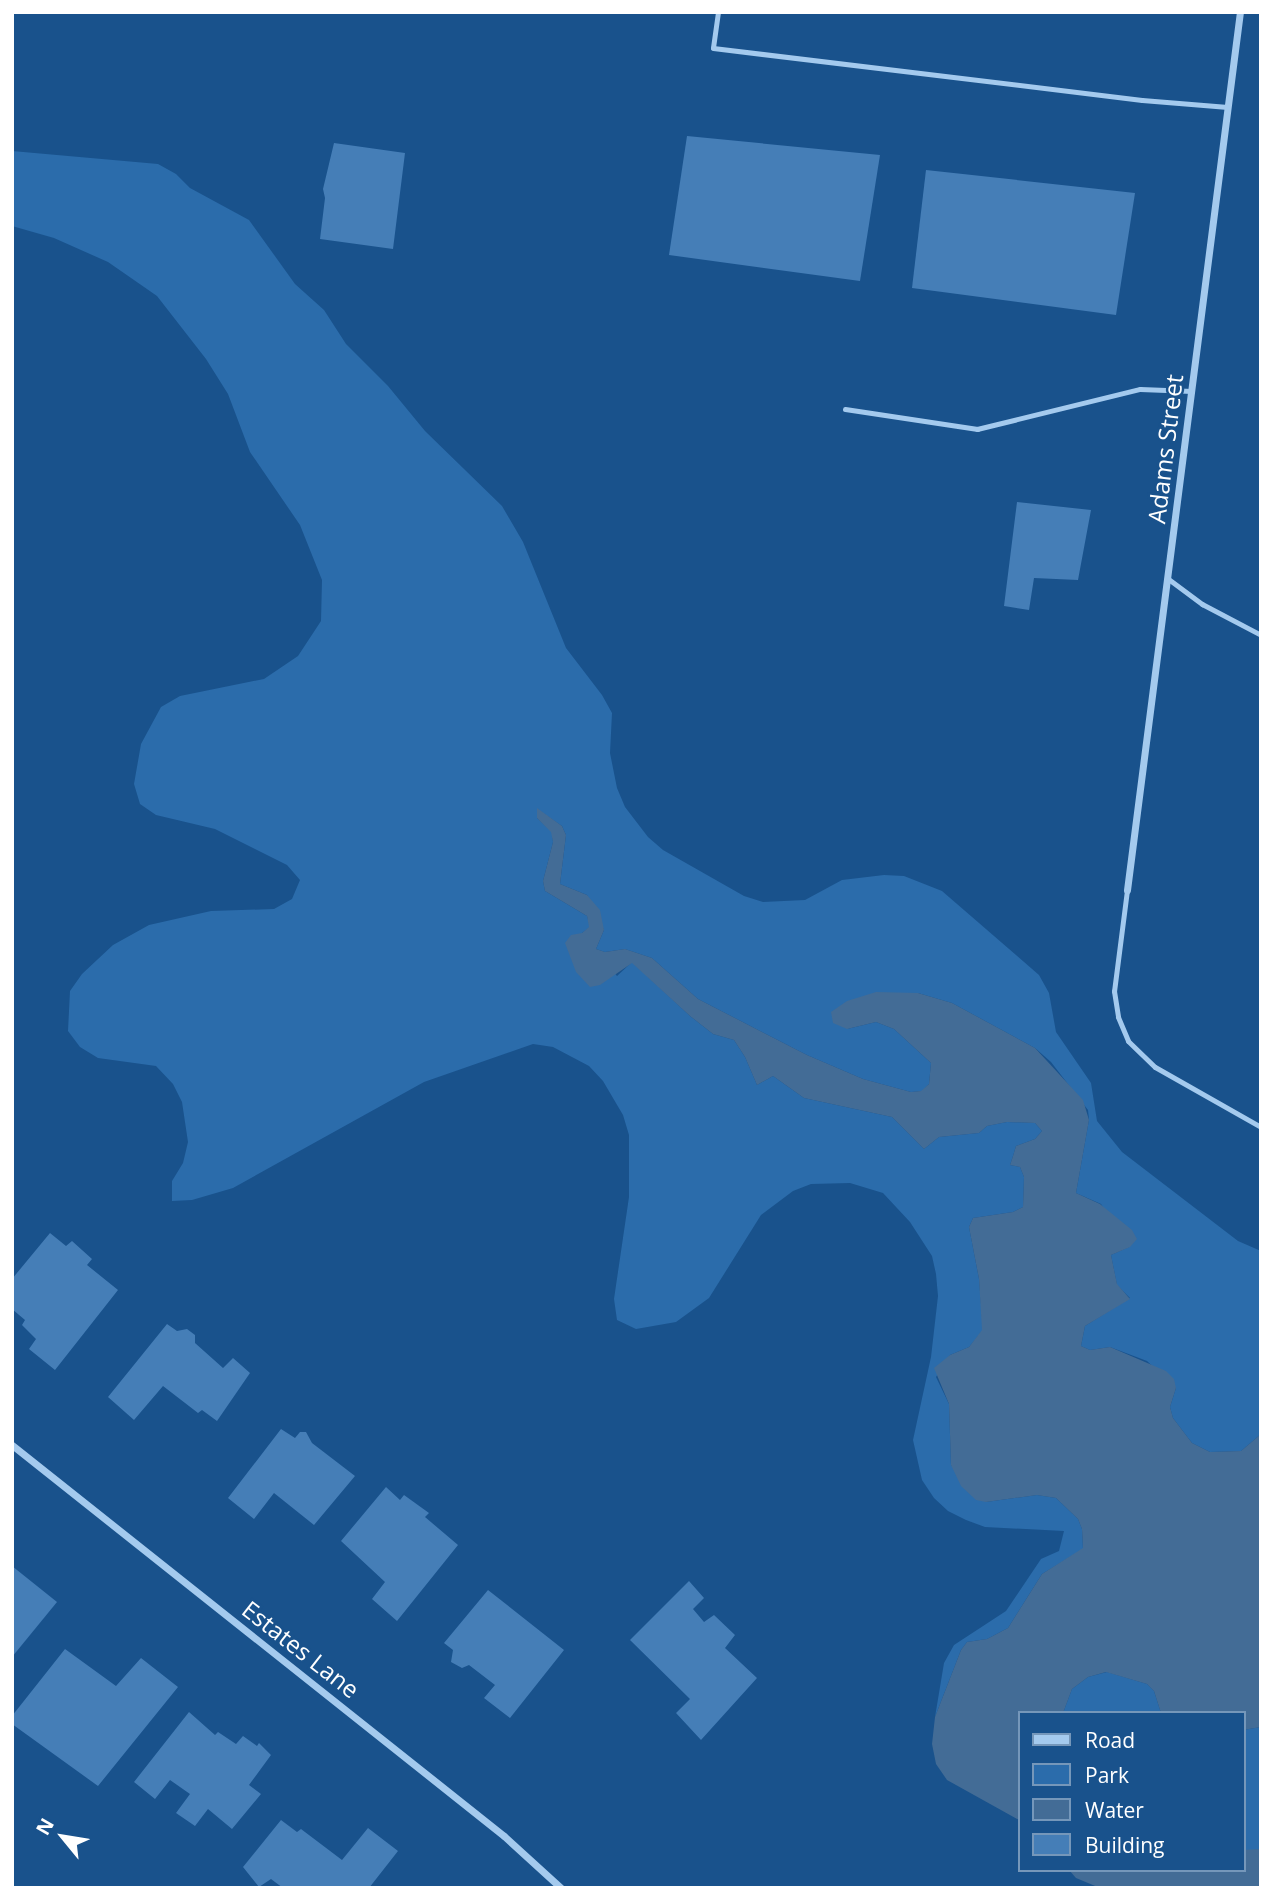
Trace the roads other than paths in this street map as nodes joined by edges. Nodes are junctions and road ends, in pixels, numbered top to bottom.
1 (718, 12) edge
2 (1240, 12) edge
3 (1228, 107) junction
4 (1192, 391) junction
5 (845, 409) dead end
6 (1167, 578) junction
7 (1261, 635) edge
8 (1127, 890) joint
9 (1261, 1127) edge
10 (12, 1445) edge
11 (561, 1888) edge

1 - 3 lane
2 - 3 street, Adams Street
3 - 4 street, Adams Street
4 - 5 lane
4 - 6 street, Adams Street
6 - 7 lane
6 - 8 street, Adams Street
8 - 9 lane
10 - 11 street, Estates Lane

